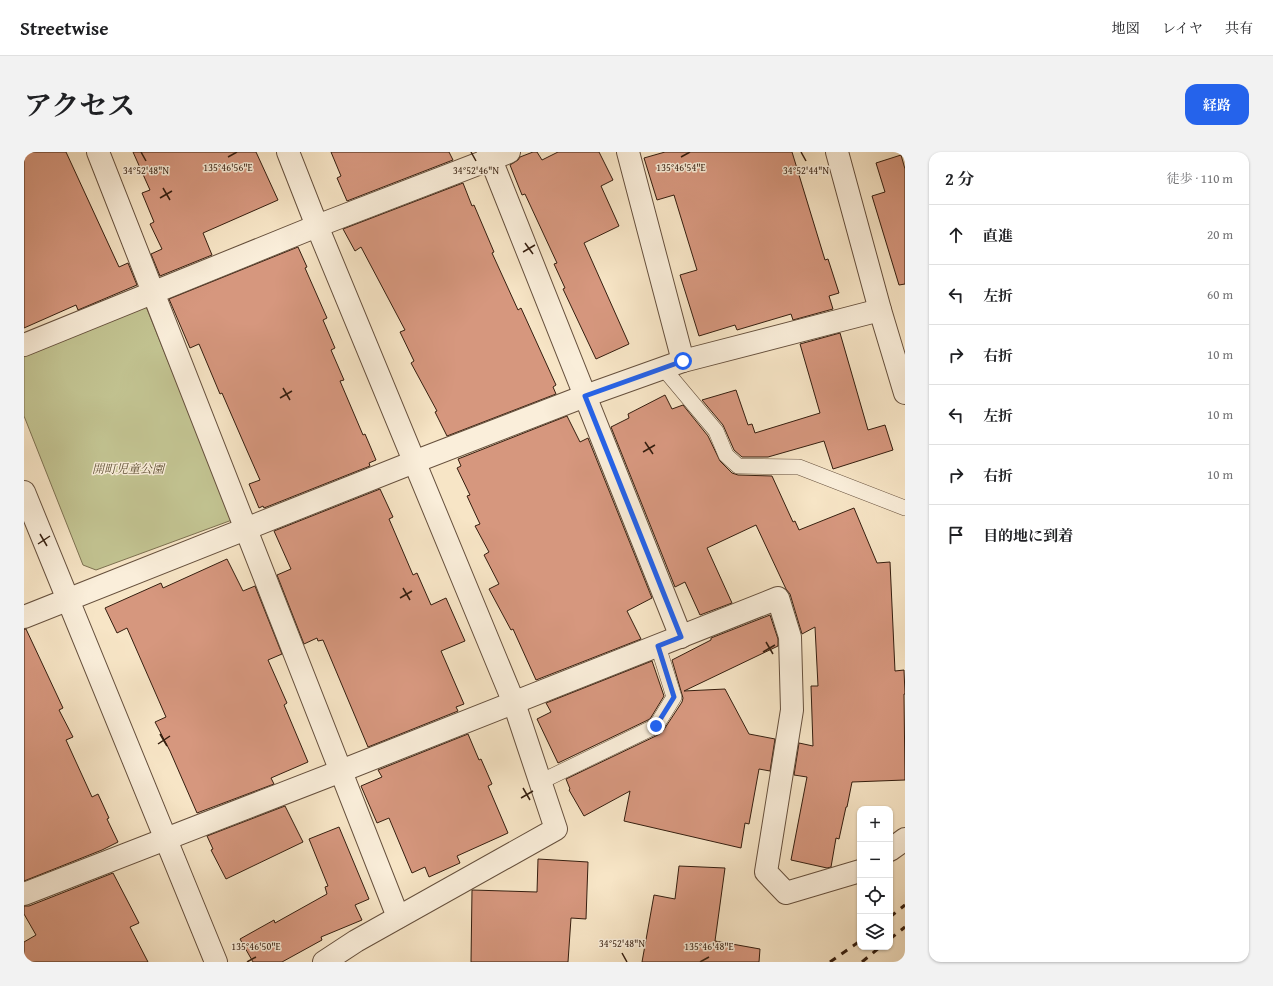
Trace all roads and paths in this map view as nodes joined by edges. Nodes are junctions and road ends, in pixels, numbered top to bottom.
1 (98, 152) edge
2 (288, 152) edge
3 (628, 152) edge
4 (837, 152) edge
5 (496, 154) edge
6 (318, 226) junction
7 (153, 293) junction
8 (880, 310) junction
9 (24, 345) edge
10 (674, 365) junction
11 (905, 392) edge
12 (585, 396) junction
13 (414, 462) junction
14 (24, 492) edge
15 (905, 508) edge
16 (246, 528) junction
17 (68, 599) junction
18 (24, 617) edge
19 (681, 637) junction
20 (658, 646) junction
21 (514, 703) junction
22 (342, 771) junction
23 (540, 782) junction
24 (905, 838) edge
25 (166, 839) junction
26 (893, 848) edge
27 (857, 872) edge
28 (24, 894) edge
29 (398, 917) junction
30 (216, 962) edge
31 (324, 962) edge

1 - 7 street
2 - 6 street
3 - 10 street
4 - 8 street
5 - 6 street
5 - 12 street
6 - 7 street
6 - 13 street
7 - 9 street
7 - 16 street
8 - 10 street
8 - 11 street
10 - 12 street
10 - 15 lane
12 - 13 street
12 - 19 street
13 - 16 street
13 - 21 street
14 - 17 street
16 - 17 street
16 - 22 street
17 - 18 street
17 - 25 street
19 - 20 street
19 - 27 street
20 - 21 street
20 - 23 lane
21 - 22 street
21 - 23 street
22 - 25 street
22 - 29 street
23 - 29 street
24 - 26 street
25 - 28 street
25 - 30 street
29 - 31 street

